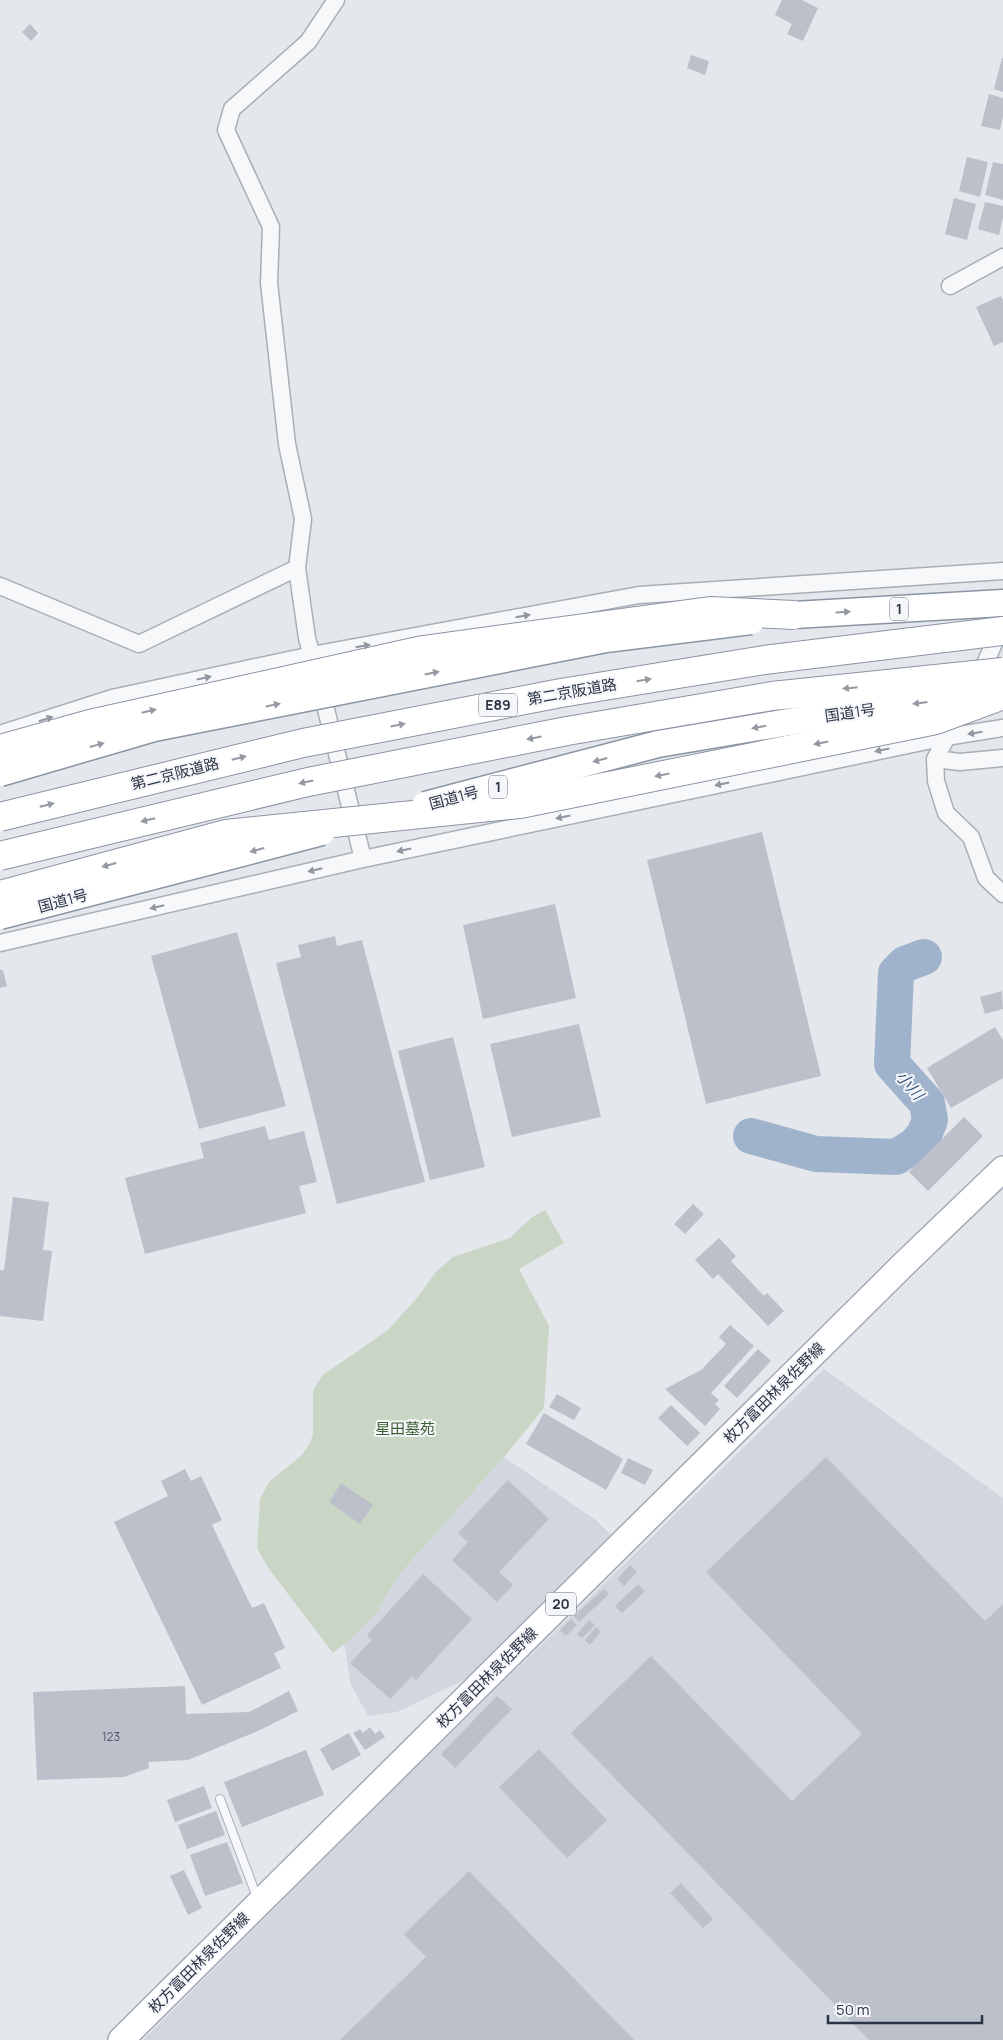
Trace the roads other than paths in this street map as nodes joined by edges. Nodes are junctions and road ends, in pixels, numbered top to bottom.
1 (336, 0) edge
2 (1003, 257) edge
3 (950, 286) dead end
4 (297, 568) junction
5 (1003, 572) edge
6 (0, 586) edge
7 (1003, 603) edge
8 (794, 615) junction
9 (1003, 621) edge
10 (1003, 631) edge
11 (312, 655) junction
12 (1003, 672) edge
13 (1003, 694) edge
14 (1003, 728) edge
15 (0, 734) edge
16 (946, 737) junction
17 (0, 749) edge
18 (1003, 758) edge
19 (935, 759) junction
20 (0, 773) edge
21 (0, 817) edge
22 (0, 856) edge
23 (363, 859) junction
24 (1003, 894) edge
25 (0, 895) edge
26 (0, 916) edge
27 (0, 943) edge
28 (1003, 1169) edge
29 (220, 1799) dead end
30 (259, 1903) junction
31 (121, 2040) edge

1 - 4 street
2 - 3 street
4 - 6 street
4 - 11 street
11 -> 5 street
8 -> 7 highway, 1
17 -> 8 highway, bridge
20 -> 8 highway, 1, bridge
9 - 16 street
21 -> 10 highway, 第二京阪道路 / E89, bridge
15 -> 11 street
11 - 23 street
12 -> 22 highway, bridge
13 -> 25 highway, bridge
13 -> 26 highway, 国道1号 / 1, bridge
14 -> 16 street
16 - 19 street
16 -> 23 street
18 - 19 street
19 - 24 street
23 -> 27 street
28 - 30 main road, 枚方富田林泉佐野線 / 20
29 - 30 lane
30 - 31 main road, 枚方富田林泉佐野線 / 20

